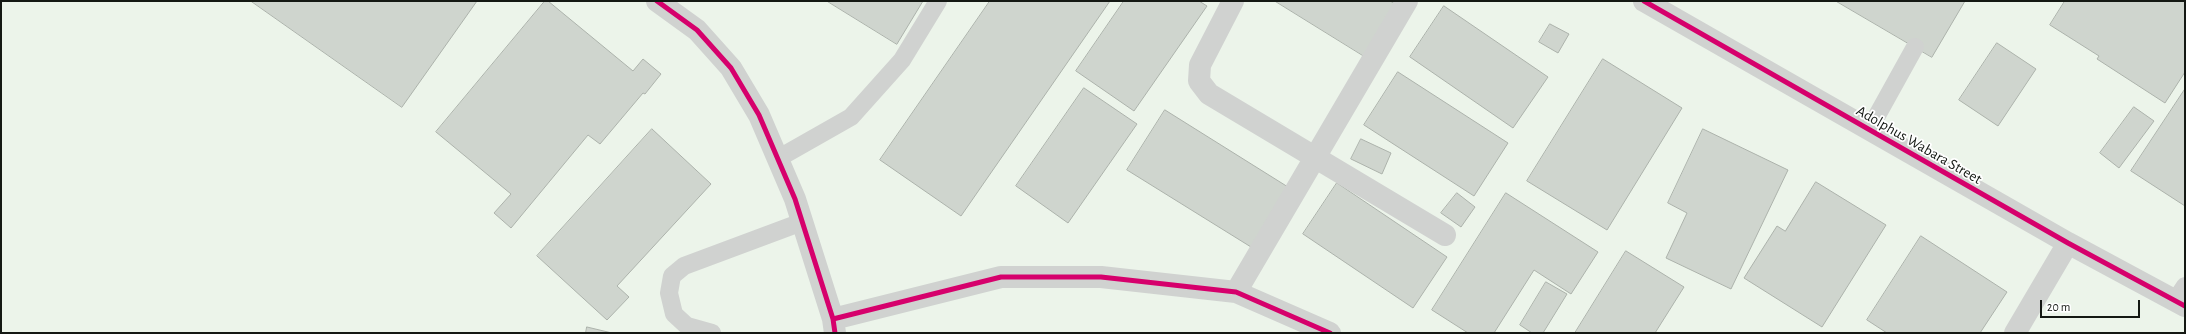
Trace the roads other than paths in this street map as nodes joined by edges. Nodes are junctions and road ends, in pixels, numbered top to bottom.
1 (657, 1) edge
2 (938, 1) edge
3 (1233, 1) edge
4 (1407, 1) edge
5 (1644, 1) edge
6 (1915, 47) dead end
7 (1869, 130) junction
8 (777, 158) junction
9 (1314, 159) junction
10 (802, 222) junction
11 (1445, 235) dead end
12 (2068, 243) junction
13 (1236, 292) junction
14 (2182, 297) edge
15 (834, 326) edge
16 (712, 333) edge
17 (1330, 333) edge
18 (2015, 333) edge

1 - 8 street
2 - 8 lane
3 - 9 street
4 - 9 street
5 - 7 street, Adolphus Wabara Street
6 - 7 lane
7 - 12 street, Adolphus Wabara Street
8 - 10 street
9 - 11 street
9 - 13 street
10 - 15 street
10 - 16 lane
12 - 14 street, Adolphus Wabara Street
12 - 18 street
13 - 15 street
13 - 17 street

